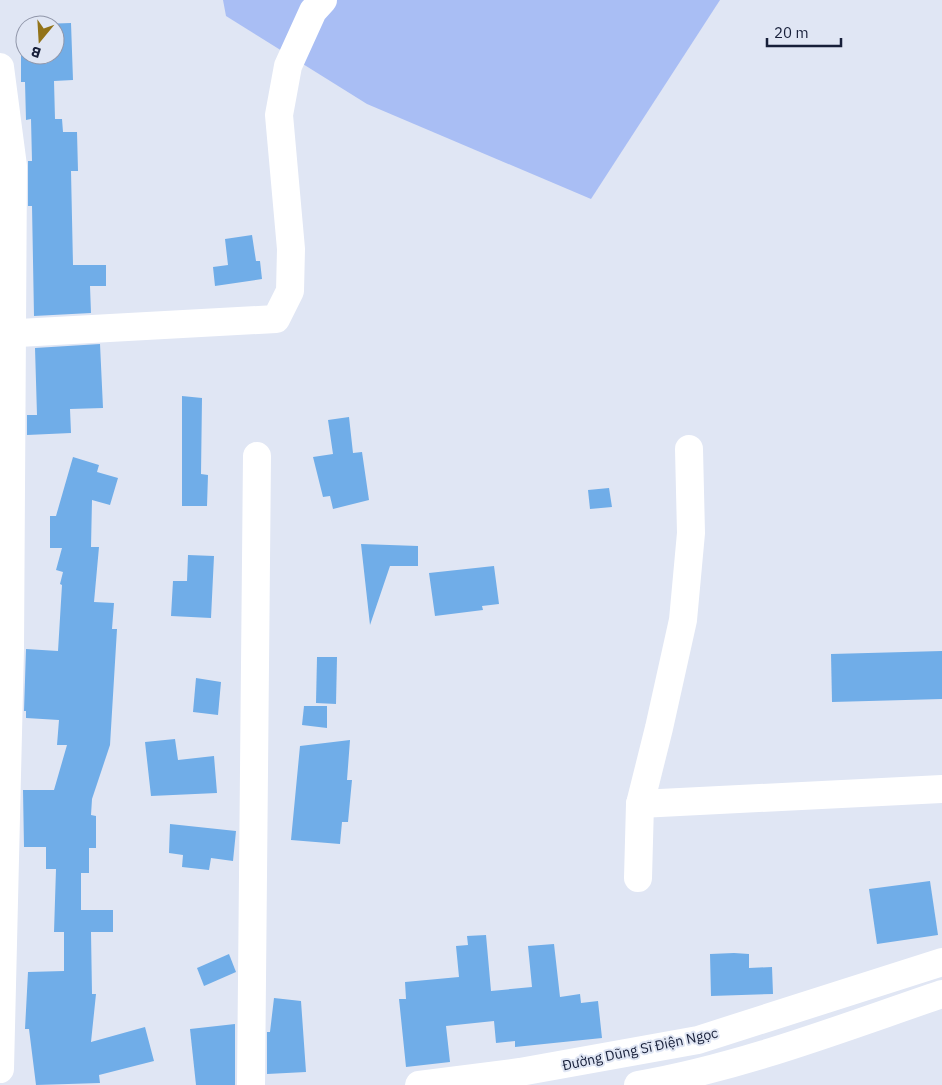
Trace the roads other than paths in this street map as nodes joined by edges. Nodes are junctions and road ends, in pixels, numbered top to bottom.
1 (323, 0) edge
2 (0, 67) edge
3 (6, 333) edge
4 (688, 449) dead end
5 (257, 456) dead end
6 (942, 789) edge
7 (640, 804) junction
8 (638, 878) dead end
9 (942, 962) edge
10 (942, 994) edge
11 (0, 1068) edge
12 (251, 1085) edge
13 (419, 1085) edge
14 (638, 1085) edge

1 - 3 street
2 - 3 street
3 - 11 street
4 - 7 street
5 - 12 street
6 - 7 street
7 - 8 street
9 - 13 street, Đường Dũng Sĩ Điện Ngọc
10 - 14 street

